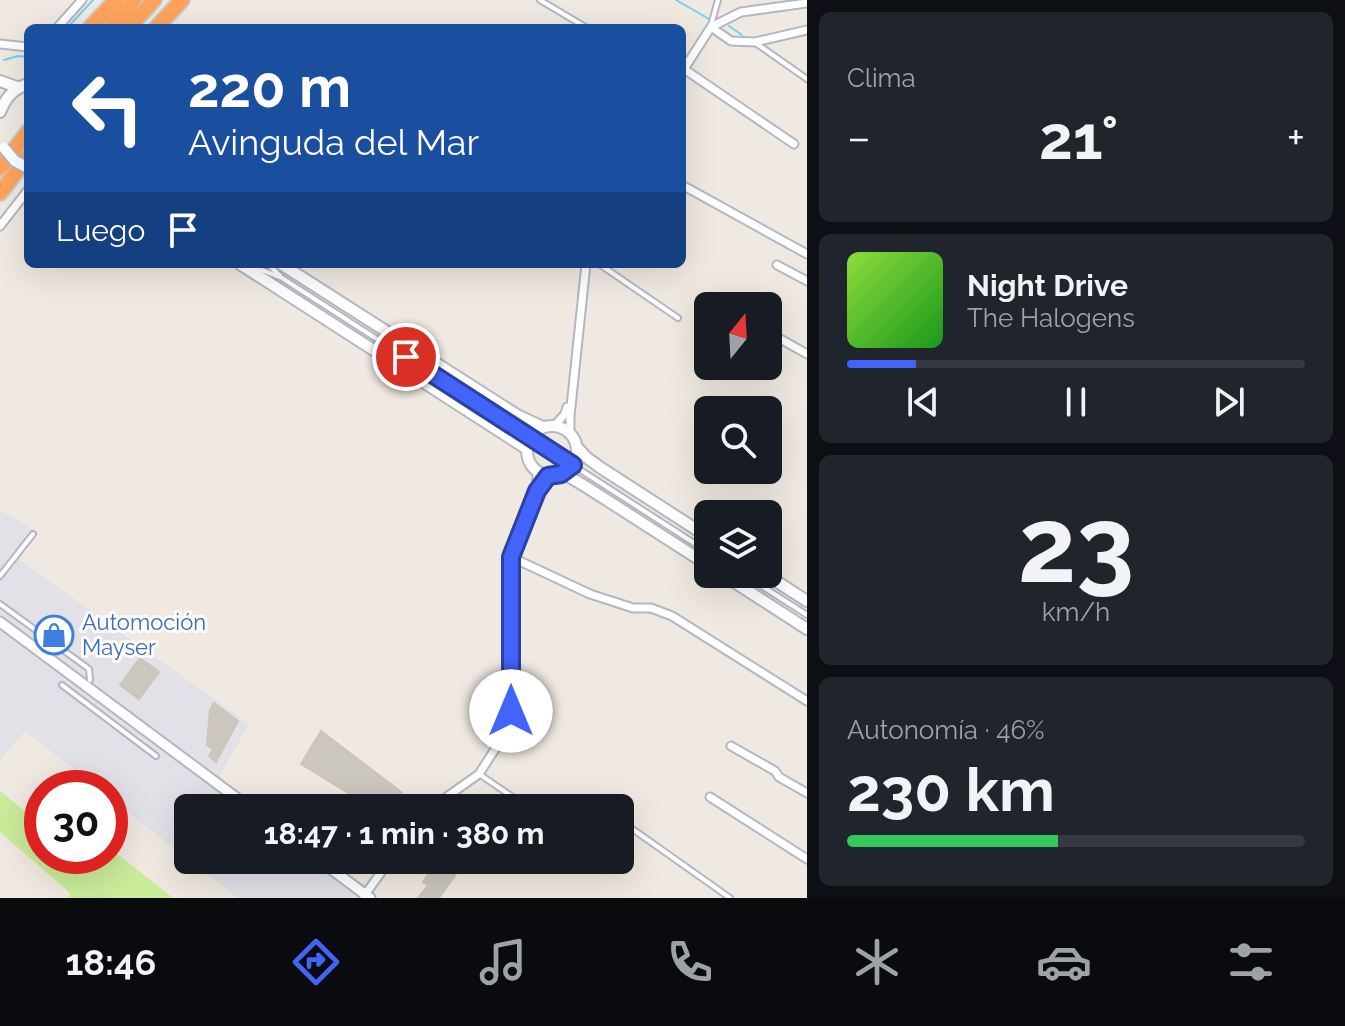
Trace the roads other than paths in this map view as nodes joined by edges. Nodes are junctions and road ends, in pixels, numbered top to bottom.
1 (82, 0) edge
2 (116, 0) edge
3 (134, 0) edge
4 (154, 0) edge
5 (182, 0) edge
6 (540, 0) edge
7 (718, 0) edge
8 (807, 3) edge
9 (61, 24) edge
10 (94, 24) edge
11 (113, 24) edge
12 (132, 24) edge
13 (160, 24) edge
14 (580, 24) edge
15 (711, 27) junction
16 (807, 30) edge
17 (755, 42) junction
18 (0, 44) edge
19 (24, 47) edge
20 (686, 66) edge
21 (686, 73) edge
22 (807, 79) edge
23 (0, 81) edge
24 (23, 85) edge
25 (0, 112) edge
26 (24, 137) edge
27 (2, 143) edge
28 (794, 144) dead end
29 (24, 161) edge
30 (24, 166) edge
31 (0, 168) edge
32 (686, 187) edge
33 (0, 193) edge
34 (24, 195) edge
35 (0, 226) edge
36 (807, 254) edge
37 (777, 265) dead end
38 (246, 268) edge
39 (257, 268) edge
40 (272, 268) edge
41 (287, 268) edge
42 (586, 268) edge
43 (605, 268) edge
44 (282, 278) junction
45 (807, 281) edge
46 (678, 318) dead end
47 (782, 340) edge
48 (807, 354) edge
49 (574, 389) junction
50 (548, 426) junction
51 (570, 433) junction
52 (531, 437) junction
53 (577, 447) junction
54 (527, 449) junction
55 (573, 465) junction
56 (537, 471) junction
57 (561, 474) junction
58 (548, 476) junction
59 (537, 491) junction
60 (694, 528) edge
61 (33, 534) dead end
62 (694, 543) edge
63 (694, 556) edge
64 (511, 557) junction
65 (0, 576) edge
66 (782, 585) edge
67 (744, 588) edge
68 (765, 588) edge
69 (807, 601) edge
70 (0, 604) edge
71 (807, 615) edge
72 (0, 622) edge
73 (807, 629) edge
74 (90, 680) dead end
75 (62, 685) dead end
76 (807, 701) edge
77 (731, 746) dead end
78 (156, 756) dead end
79 (479, 774) junction
80 (807, 793) edge
81 (231, 794) edge
82 (451, 794) edge
83 (508, 794) edge
84 (710, 797) dead end
85 (634, 830) edge
86 (807, 859) edge
87 (337, 874) edge
88 (381, 874) edge
89 (366, 897) edge
90 (730, 898) edge

1 - 9 street
2 - 10 highway
3 - 11 highway
4 - 12 highway
5 - 13 highway
6 - 14 lane
7 - 15 lane
8 - 15 street
15 - 17 street
15 - 20 street
16 - 17 street
17 - 22 lane
18 - 19 street
21 - 28 street
23 - 24 main road
24 - 25 main road
26 - 31 highway
27 - 30 main road, bridge
29 - 33 highway
32 - 36 street
34 - 35 street
37 - 45 street
38 - 54 main road
39 - 44 lane
40 - 44 lane
41 - 50 main road
42 - 49 street
43 - 46 lane
44 - 52 lane
47 - 48 street
49 - 50 street
49 - 51 street
50 - 51 main road
50 - 52 main road
51 - 53 main road
52 - 54 main road
52 - 55 lane
53 - 55 main road
53 - 60 main road
54 - 56 main road
55 - 57 main road
55 - 62 lane
56 - 58 main road
56 - 59 street
57 - 58 main road
57 - 63 main road
58 - 59 street
59 - 64 street
61 - 65 lane
64 - 76 street
64 - 79 street
66 - 69 main road
67 - 73 main road
68 - 71 lane
70 - 74 lane
72 - 81 street
75 - 78 lane
77 - 80 street
79 - 82 street
79 - 83 lane
84 - 86 street
85 - 90 lane
87 - 89 street
88 - 89 street

